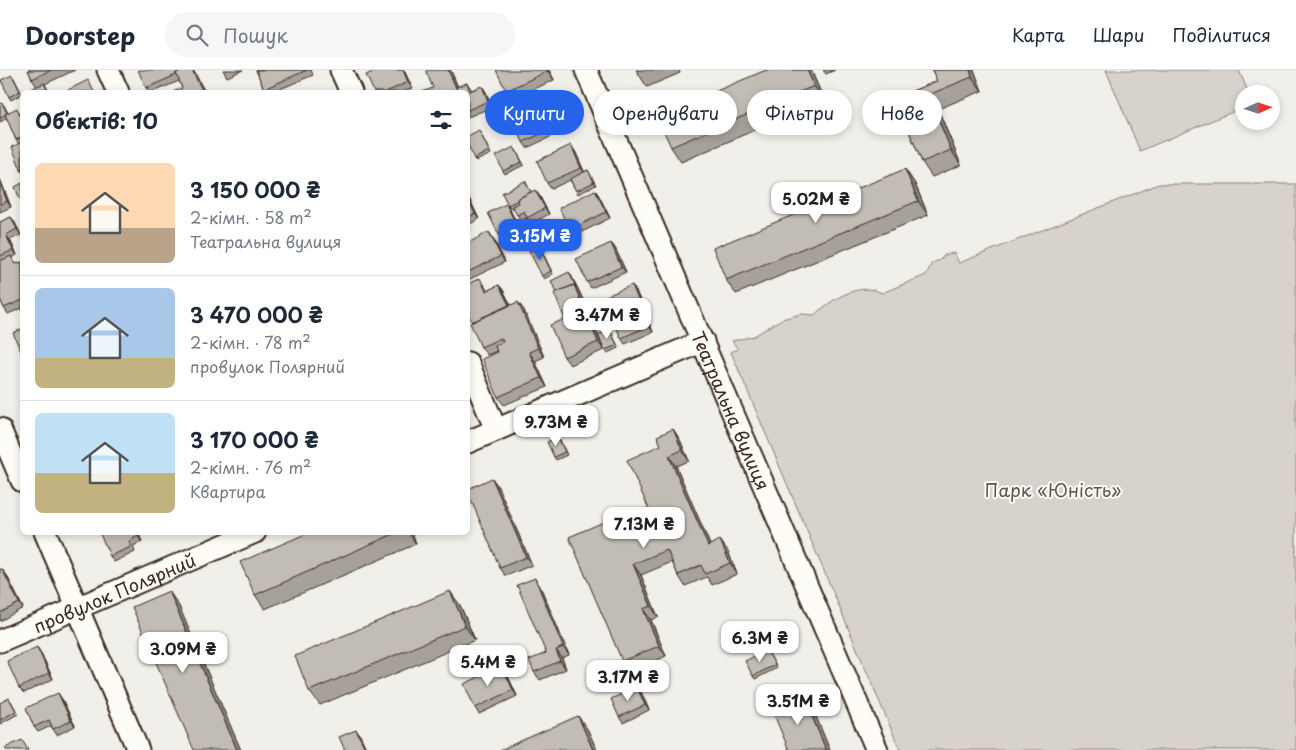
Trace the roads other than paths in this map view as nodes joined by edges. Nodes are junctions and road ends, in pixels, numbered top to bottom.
1 (108, 70) edge
2 (341, 70) edge
3 (586, 70) edge
4 (117, 90) edge
5 (350, 90) edge
6 (703, 341) junction
7 (470, 368) edge
8 (0, 429) edge
9 (496, 430) junction
10 (470, 441) edge
11 (20, 476) edge
12 (46, 535) edge
13 (249, 535) edge
14 (78, 608) junction
15 (0, 641) edge
16 (138, 750) edge
17 (877, 750) edge

1 - 4 street
2 - 5 street
3 - 6 street, Театральна вулиця
6 - 9 street
6 - 17 street, Театральна вулиця
7 - 9 street
8 - 11 street
9 - 10 street
12 - 14 street
13 - 14 street, провулок Полярний
14 - 15 street, провулок Полярний
14 - 16 street

